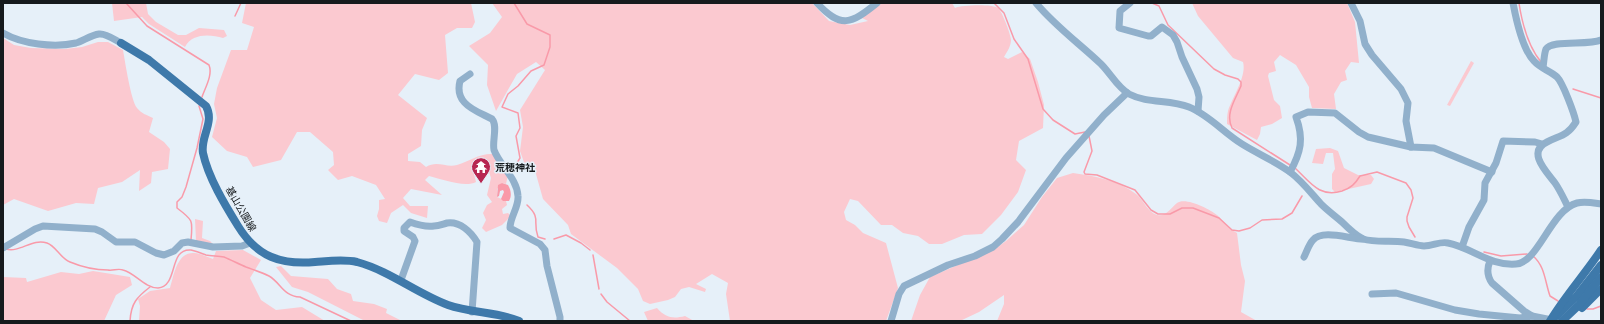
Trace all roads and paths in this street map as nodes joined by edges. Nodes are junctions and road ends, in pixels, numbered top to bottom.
1 (818, 3) edge
2 (877, 3) edge
3 (1036, 3) edge
4 (1130, 3) edge
5 (1351, 3) edge
6 (1513, 3) edge
7 (3, 33) edge
8 (1601, 40) edge
9 (121, 43) joint
10 (1543, 68) junction
11 (470, 74) dead end
12 (1127, 93) junction
13 (1198, 111) junction
14 (1542, 144) junction
15 (1411, 147) junction
16 (1292, 169) junction
17 (1492, 172) junction
18 (1601, 204) edge
19 (1568, 207) junction
20 (1363, 239) junction
21 (250, 243) junction
22 (5, 247) edge
23 (1462, 247) junction
24 (1601, 250) edge
25 (1304, 257) dead end
26 (1490, 261) junction
27 (1601, 265) edge
28 (1601, 277) edge
29 (401, 280) junction
30 (1601, 289) edge
31 (1372, 294) dead end
32 (472, 312) junction
33 (1532, 316) junction
34 (519, 321) edge
35 (560, 321) edge
36 (891, 321) edge
37 (1551, 321) edge
38 (1557, 321) edge
39 (1564, 321) edge

1 - 2 street
3 - 12 street
4 - 13 street
5 - 15 street
6 - 10 street
7 - 9 street
8 - 10 street
9 - 21 main road, 基山公園線
10 - 14 street
11 - 35 street
12 - 13 street
12 - 36 street
13 - 16 street
14 - 17 street
14 - 19 street
15 - 16 street
15 - 17 street
16 - 20 street
17 - 23 street
18 - 19 street
19 - 26 street
20 - 23 street
20 - 25 street
21 - 22 street
21 - 29 main road, 基山公園線
23 - 26 street
24 - 37 main road
26 - 33 street
27 - 37 main road
28 - 39 main road
29 - 32 main road, 基山公園線
29 - 32 street
30 - 39 main road
31 - 33 street
32 - 34 main road, 基山公園線
33 - 38 street

